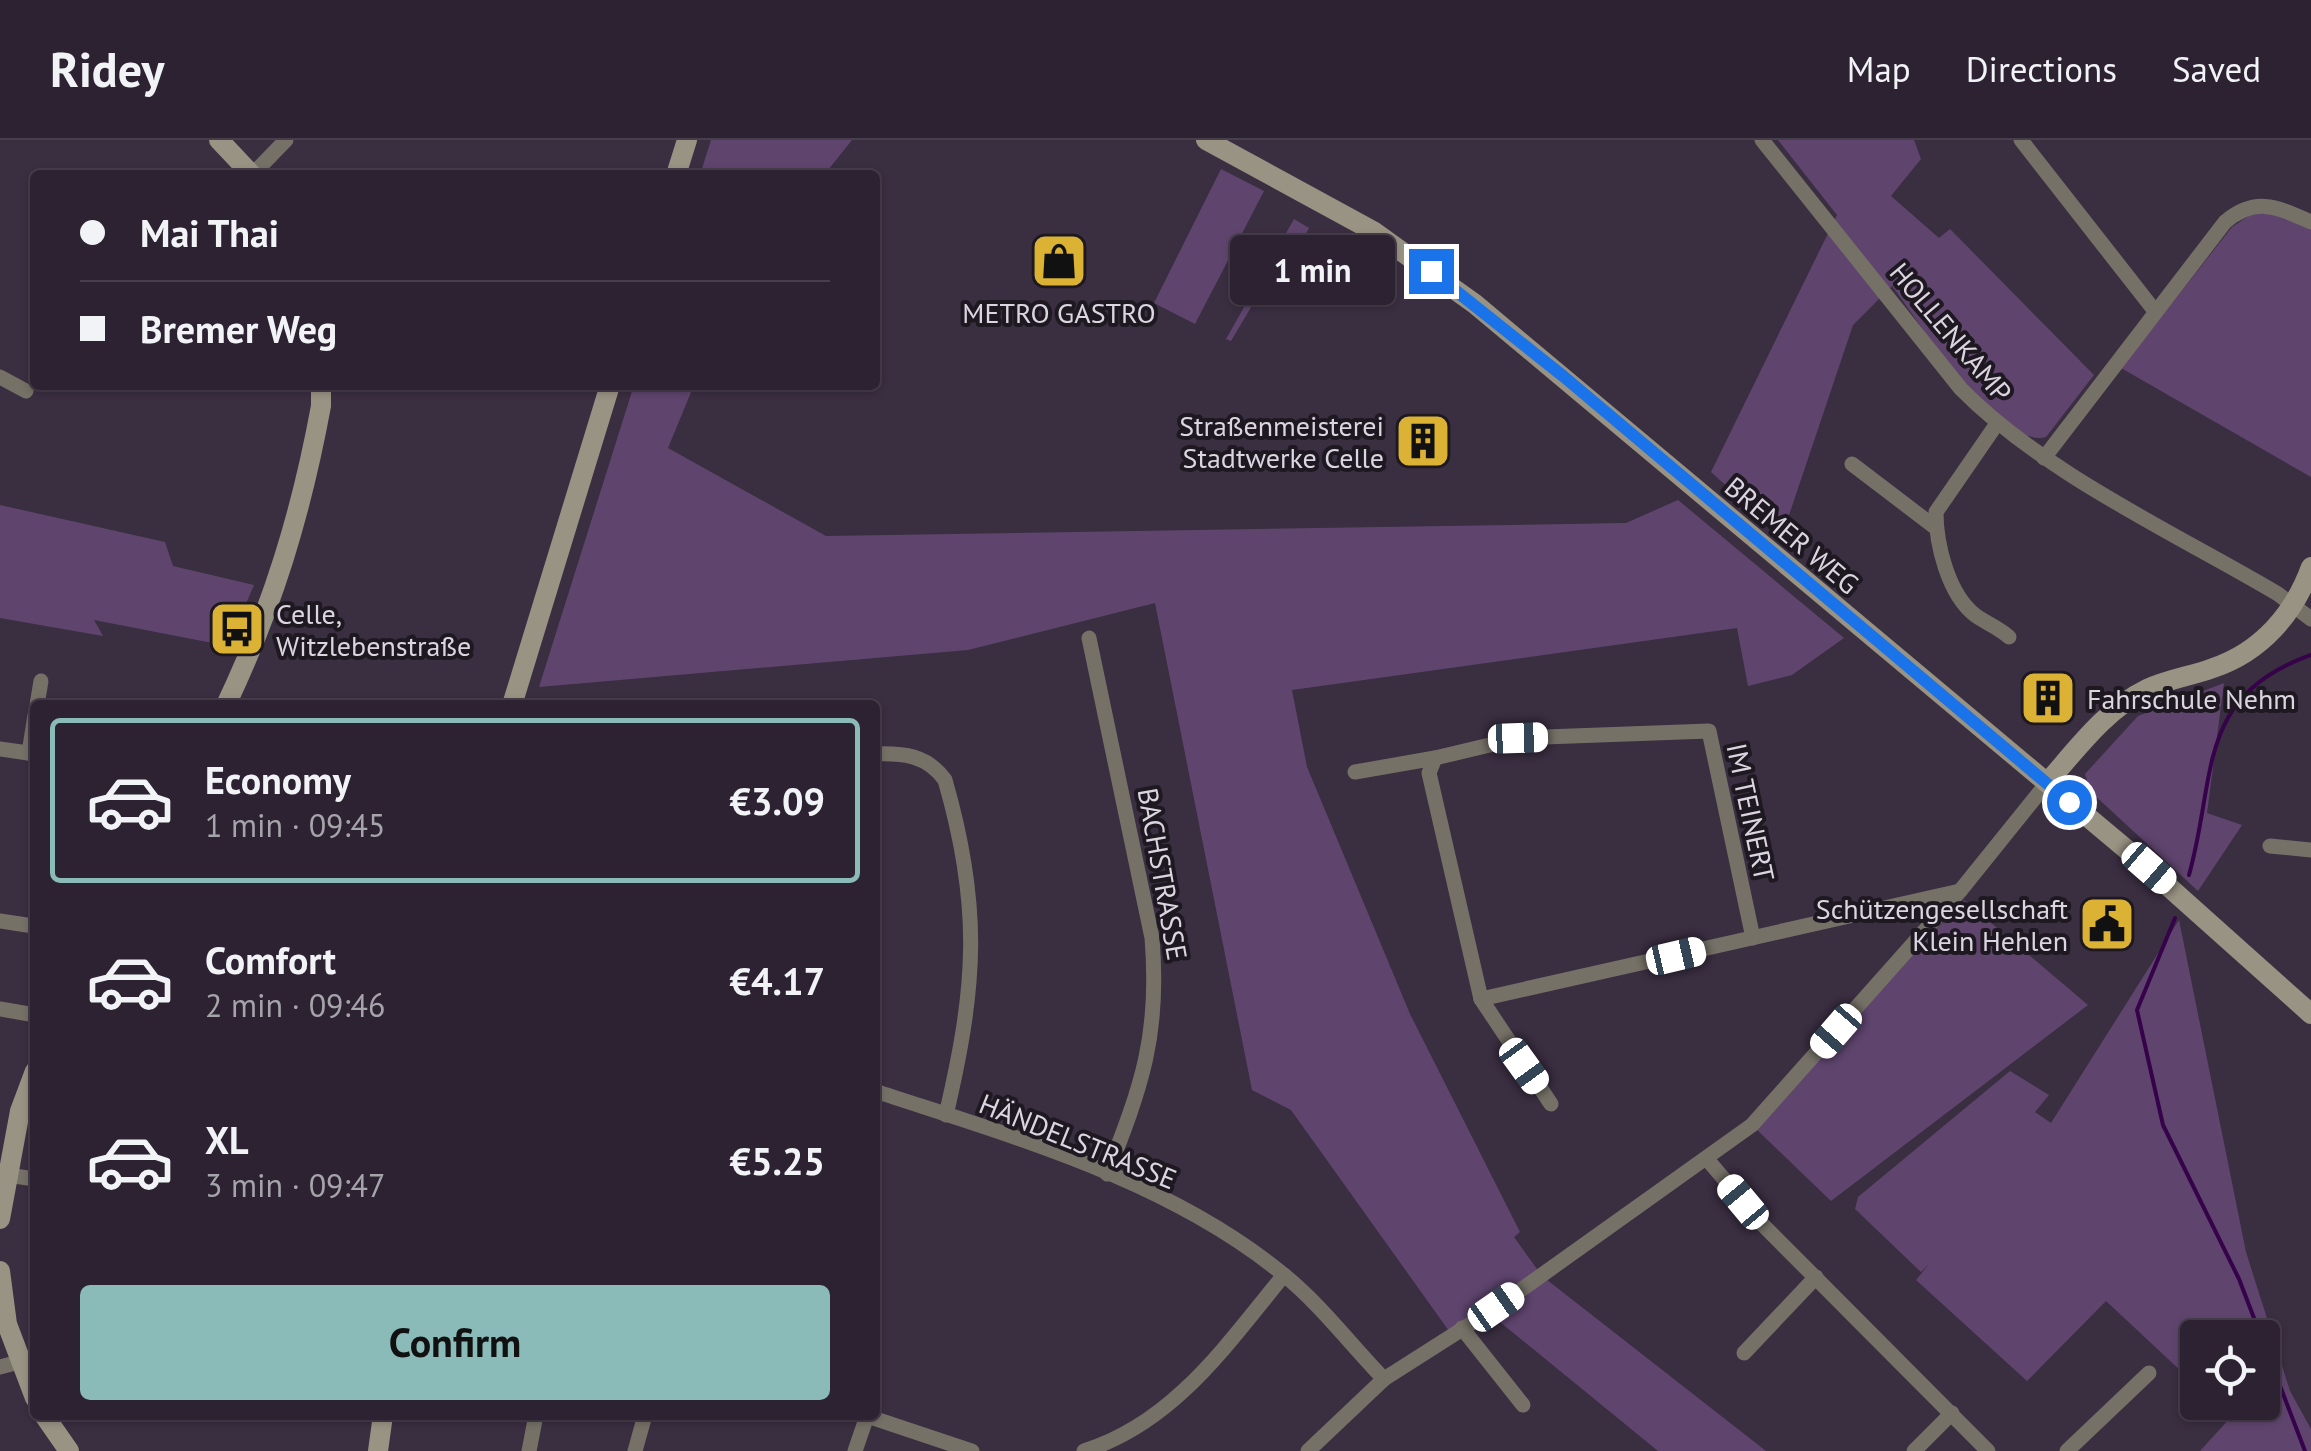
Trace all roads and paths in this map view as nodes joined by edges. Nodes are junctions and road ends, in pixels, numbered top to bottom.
1 (218, 140) edge
2 (286, 140) edge
3 (687, 140) edge
4 (1206, 140) edge
5 (1762, 140) edge
6 (2022, 140) edge
7 (247, 170) edge
8 (257, 170) edge
9 (678, 170) edge
10 (2311, 222) edge
11 (2154, 310) junction
12 (0, 377) edge
13 (321, 390) edge
14 (608, 390) edge
15 (26, 392) dead end
16 (1996, 425) junction
17 (2044, 458) junction
18 (1852, 464) dead end
19 (1936, 528) junction
20 (2311, 567) edge
21 (2294, 605) junction
22 (2311, 618) edge
23 (2010, 637) dead end
24 (1089, 638) dead end
25 (41, 681) dead end
26 (38, 700) edge
27 (228, 700) edge
28 (514, 700) edge
29 (0, 749) edge
30 (30, 754) edge
31 (880, 754) edge
32 (1435, 758) junction
33 (1355, 772) dead end
34 (2048, 784) junction
35 (2270, 846) dead end
36 (2311, 850) edge
37 (1960, 891) junction
38 (0, 921) edge
39 (30, 926) edge
40 (1753, 938) junction
41 (1481, 999) junction
42 (0, 1009) edge
43 (30, 1014) edge
44 (2311, 1014) edge
45 (30, 1085) edge
46 (880, 1094) edge
47 (1551, 1104) dead end
48 (946, 1115) junction
49 (1706, 1158) junction
50 (6, 1174) junction
51 (1107, 1174) junction
52 (30, 1178) edge
53 (0, 1219) edge
54 (0, 1272) edge
55 (1284, 1275) junction
56 (1816, 1278) junction
57 (1462, 1328) junction
58 (1744, 1353) dead end
59 (9, 1364) edge
60 (2150, 1372) dead end
61 (1384, 1380) junction
62 (30, 1391) edge
63 (1523, 1405) dead end
64 (1952, 1413) junction
65 (47, 1420) edge
66 (382, 1420) edge
67 (535, 1420) edge
68 (643, 1420) edge
69 (864, 1420) edge
70 (880, 1420) edge
71 (68, 1451) edge
72 (378, 1451) edge
73 (529, 1451) edge
74 (634, 1451) edge
75 (855, 1451) edge
76 (972, 1451) edge
77 (1084, 1451) edge
78 (1308, 1451) edge
79 (1914, 1451) edge
80 (1988, 1451) edge
81 (2067, 1451) edge

1 - 7 main road
2 - 8 street
3 - 9 main road
4 - 34 main road, BREMER WEG
5 - 16 street, HOLLENKAMP
6 - 11 street
10 - 11 street
11 - 17 street
12 - 15 street
13 - 27 main road
14 - 28 main road
16 - 17 street, HOLLENKAMP
16 - 19 street
17 - 21 street, HOLLENKAMP
18 - 19 street
19 - 23 street
20 - 21 main road
21 - 22 street, HOLLENKAMP
21 - 34 main road
24 - 51 street, BACHSTRASSE
25 - 26 street
29 - 30 street
31 - 48 street
32 - 33 street, IM TEINERT
32 - 40 street, IM TEINERT
32 - 41 street
34 - 37 street
34 - 44 main road, BREMER WEG
35 - 36 street
37 - 40 street
37 - 49 street
38 - 39 street
40 - 41 street
41 - 47 street
42 - 43 street
45 - 50 main road
46 - 48 street, HÄNDELSTRASSE
48 - 51 street, HÄNDELSTRASSE
49 - 56 street
49 - 57 street
50 - 52 street
50 - 53 main road
51 - 55 street, HÄNDELSTRASSE
54 - 59 main road
55 - 61 street, HÄNDELSTRASSE
55 - 77 street
56 - 58 street
56 - 64 street
57 - 61 street
57 - 63 street
59 - 62 main road
60 - 81 street
61 - 78 street
64 - 79 street
64 - 80 street
65 - 71 main road
66 - 72 main road
67 - 73 street
68 - 74 street
69 - 75 street
70 - 76 street

